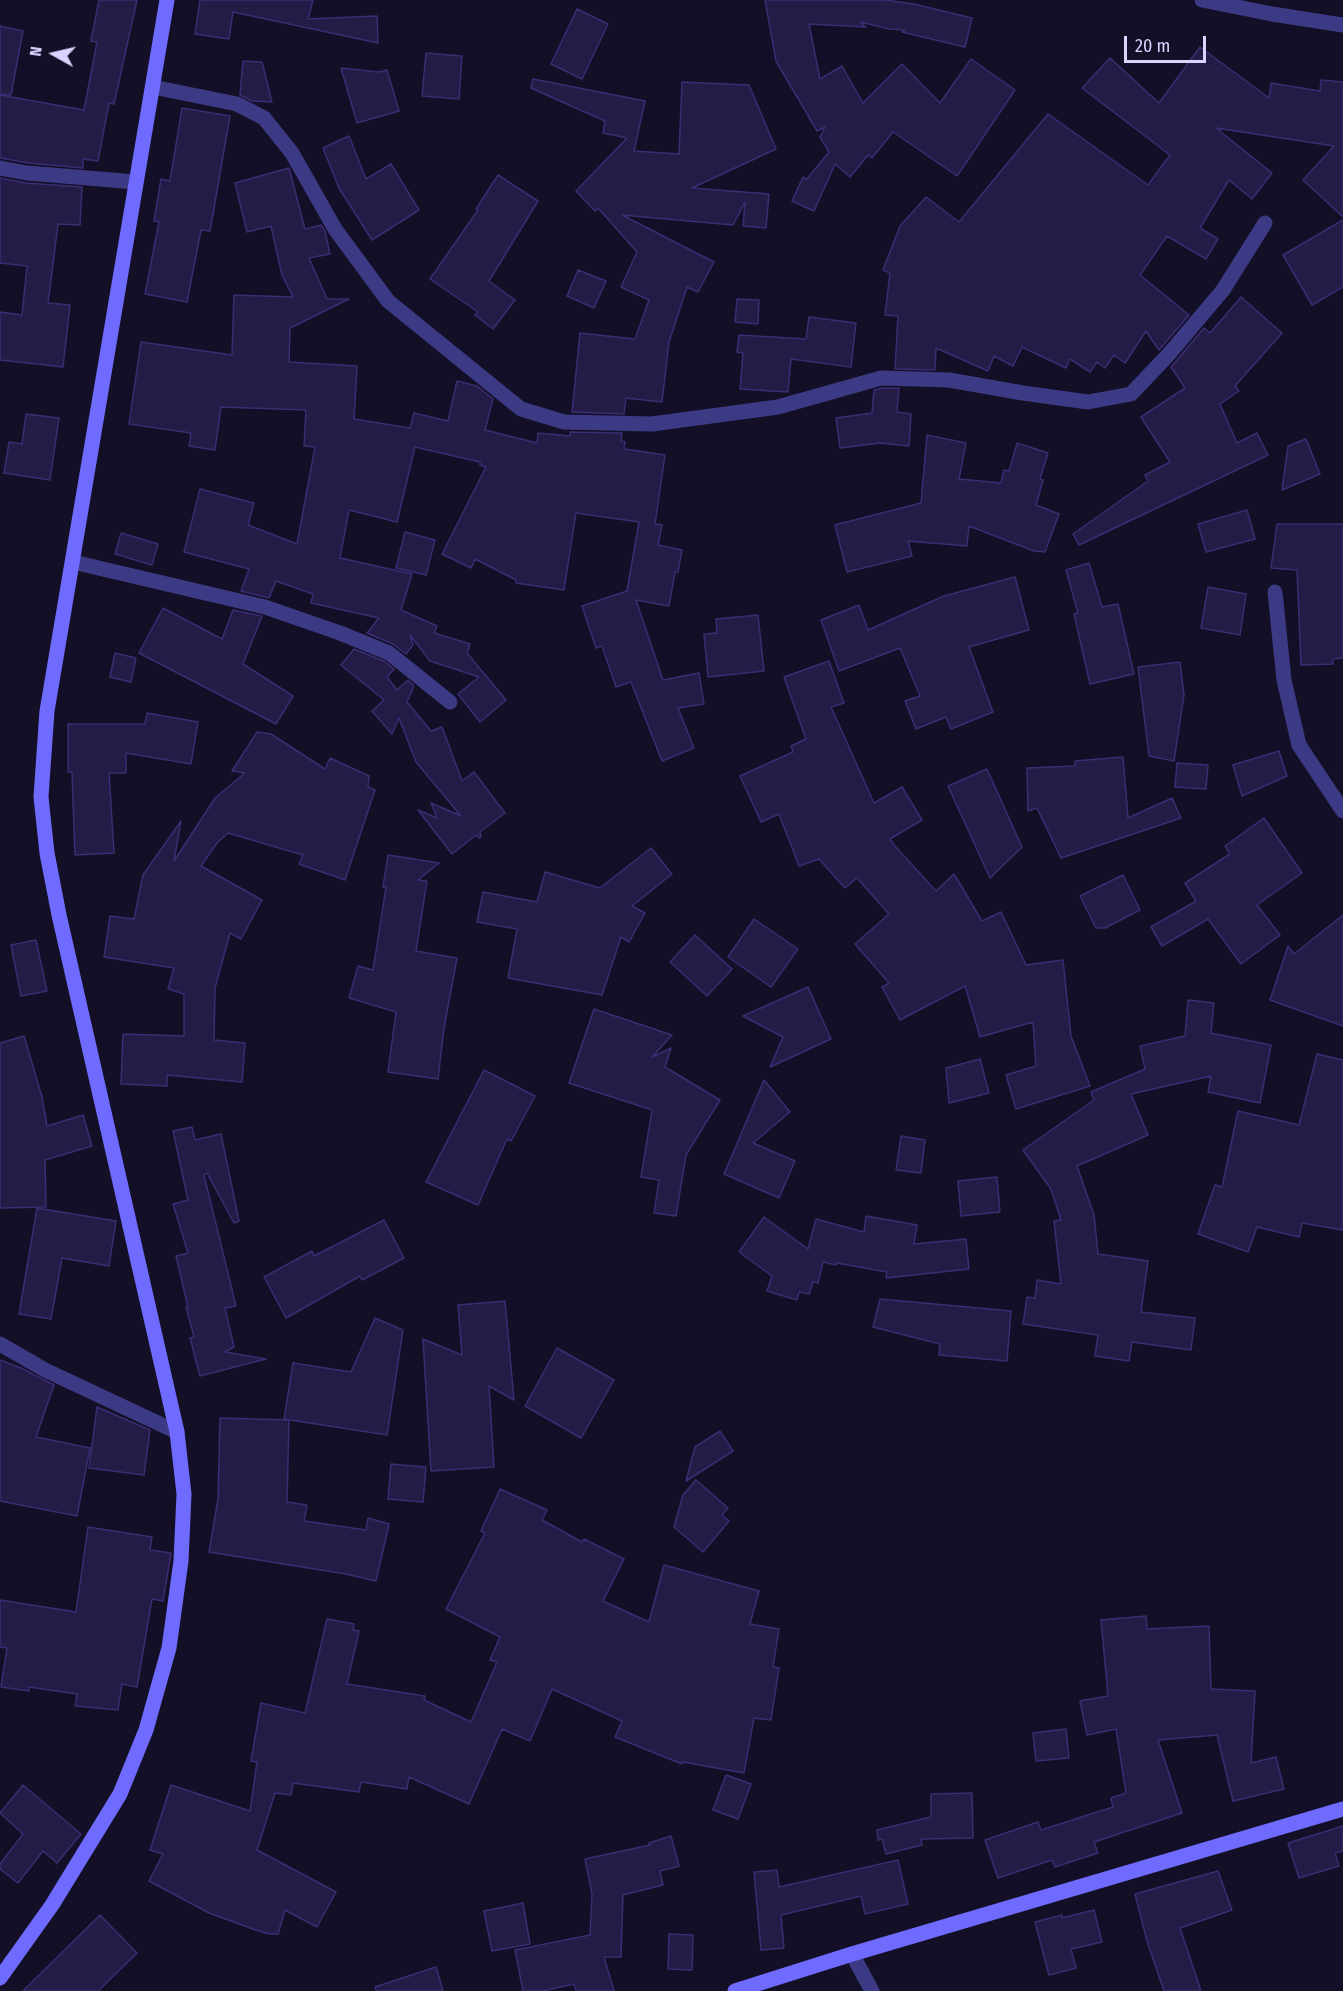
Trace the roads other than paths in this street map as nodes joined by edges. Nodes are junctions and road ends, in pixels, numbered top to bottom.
1 (167, 0) edge
2 (1202, 0) edge
3 (1343, 25) edge
4 (153, 87) junction
5 (0, 168) edge
6 (136, 182) junction
7 (1265, 223) dead end
8 (73, 562) junction
9 (1275, 592) dead end
10 (450, 702) dead end
11 (1343, 811) edge
12 (0, 1344) edge
13 (177, 1432) junction
14 (1343, 1809) edge
15 (852, 1953) junction
16 (0, 1978) edge
17 (735, 1991) edge
18 (872, 1991) edge

1 - 4 street
2 - 3 street
4 - 6 street
4 - 7 street
5 - 6 street
6 - 8 street
8 - 10 street
8 - 13 street
9 - 11 street
12 - 13 street
13 - 16 street
14 - 15 street
15 - 17 street
15 - 18 street

